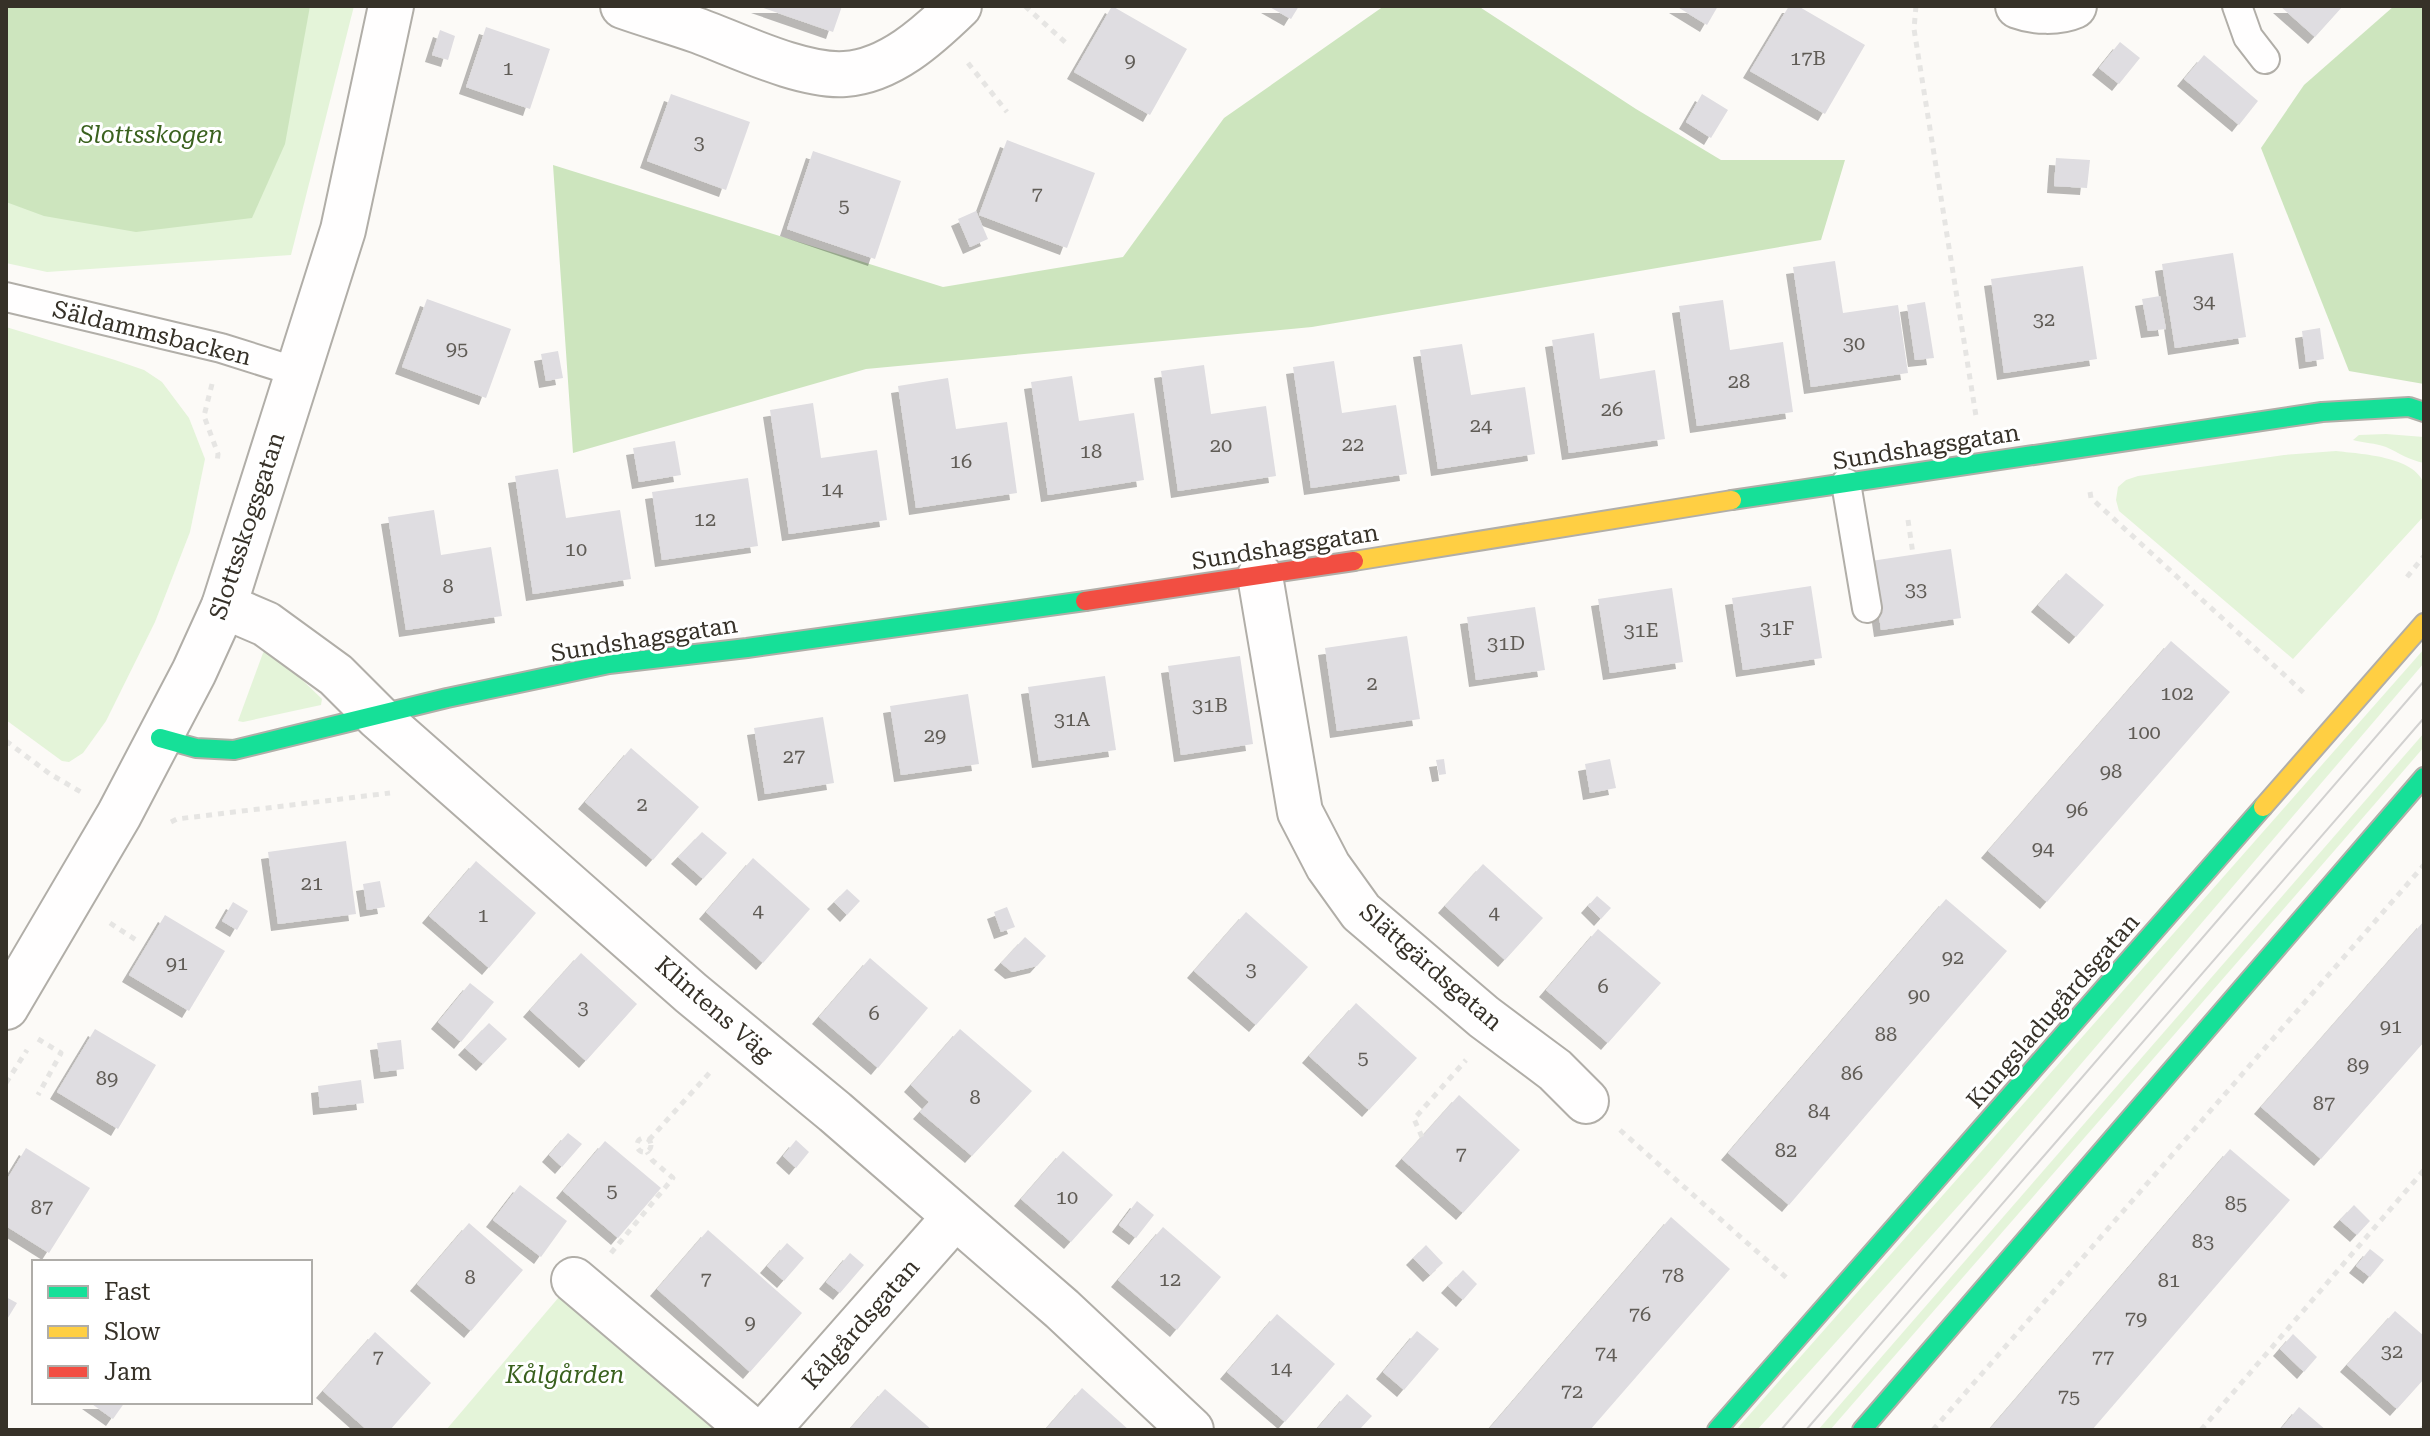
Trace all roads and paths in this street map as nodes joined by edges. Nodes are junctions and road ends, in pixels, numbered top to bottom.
1 (391, 6) edge
2 (623, 6) edge
3 (1025, 6) edge
4 (1916, 6) edge
5 (2018, 6) edge
6 (2074, 6) edge
7 (2237, 6) edge
8 (949, 16) edge
9 (1066, 43) dead end
10 (2265, 59) dead end
11 (1007, 112) dead end
12 (6, 297) edge
13 (221, 348) junction
14 (297, 372) junction
15 (2424, 412) edge
16 (2083, 446) junction
17 (1984, 464) junction
18 (217, 467) dead end
19 (1846, 483) junction
20 (1907, 514) dead end
21 (1913, 554) dead end
22 (1260, 576) junction
23 (224, 606) junction
24 (1867, 608) dead end
25 (2424, 623) edge
26 (2310, 699) dead end
27 (378, 717) junction
28 (160, 738) junction
29 (6, 741) edge
30 (441, 773) junction
31 (50, 774) dead end
32 (83, 777) dead end
33 (2424, 777) edge
34 (69, 801) dead end
35 (163, 829) dead end
36 (2424, 865) edge
37 (100, 931) dead end
38 (136, 940) dead end
39 (28, 1023) edge
40 (1497, 1025) junction
41 (743, 1036) junction
42 (6, 1083) edge
43 (38, 1095) dead end
44 (1586, 1101) joint
45 (1422, 1137) dead end
46 (649, 1140) junction
47 (647, 1152) junction
48 (2424, 1170) edge
49 (954, 1218) junction
50 (578, 1283) joint
51 (1797, 1287) dead end
52 (751, 1430) edge
53 (767, 1430) edge
54 (1191, 1430) edge
55 (1717, 1430) edge
56 (1862, 1430) edge
57 (1933, 1430) edge
58 (2201, 1430) edge

1 - 14 street, Slottsskogsgatan
2 - 8 street
3 - 9 path
4 - 17 path
5 - 6 street
7 - 10 lane
8 - 11 path
12 - 13 lane, Säldammsbacken
13 - 14 lane, Säldammsbacken
13 - 18 path
14 - 23 street, Slottsskogsgatan
15 - 16 street, Sundshagsgatan
16 - 17 street, Sundshagsgatan
16 - 26 path
17 - 19 street, Sundshagsgatan
19 - 22 street, Sundshagsgatan
19 - 24 lane
20 - 21 path
22 - 27 street, Sundshagsgatan
22 - 40 street, Slättgärdsgatan
23 - 27 street, Klintens Väg
23 - 28 street, Slottsskogsgatan
25 - 55 street, Kungsladugårdsgatan
27 - 28 street, Sundshagsgatan
27 - 30 street, Klintens Väg
28 - 39 street, Slottsskogsgatan
29 - 31 path
30 - 35 path
30 - 41 street, Klintens Väg
32 - 34 path
33 - 56 street
36 - 57 path
37 - 38 path
39 - 42 path
39 - 43 path
40 - 44 street, Slättgärdsgatan
40 - 45 path
41 - 46 path
41 - 49 street, Klintens Väg
44 - 51 path
46 - 47 path
46 - 47 path
47 - 50 path
48 - 58 path
49 - 53 street, Kålgårdsgatan
49 - 54 street, Klintens Väg
50 - 52 street

